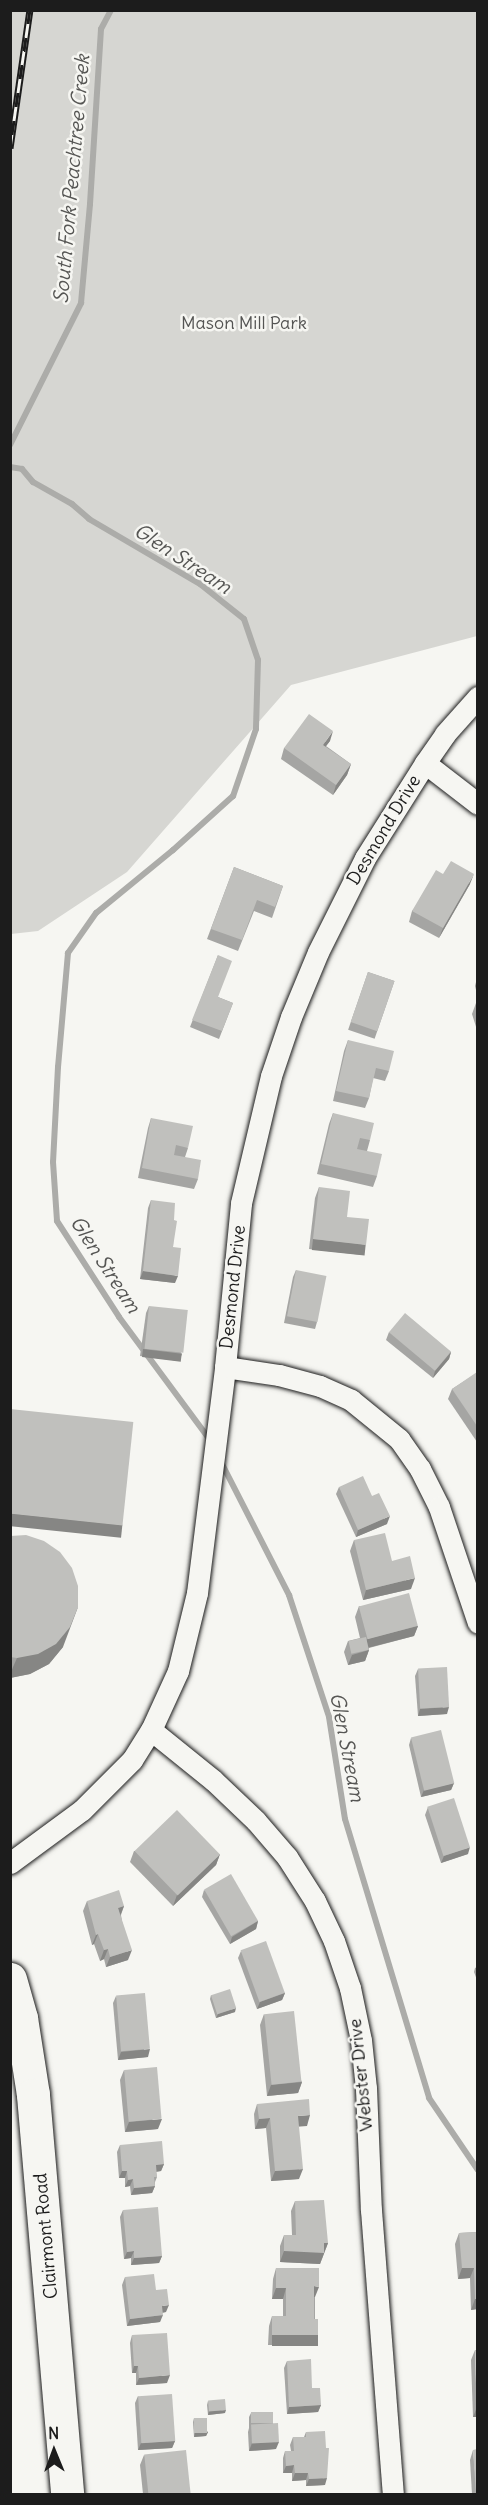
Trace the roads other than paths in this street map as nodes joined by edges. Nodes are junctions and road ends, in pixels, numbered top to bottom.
1 (477, 697) edge
2 (425, 763) junction
3 (477, 804) edge
4 (225, 1367) junction
5 (477, 1623) edge
6 (152, 1730) junction
7 (10, 1863) edge
8 (10, 1979) edge
9 (67, 2494) edge
10 (393, 2494) edge

1 - 2 street, Desmond Drive
2 - 3 street
2 - 4 street, Desmond Drive
4 - 5 street
4 - 6 street, Desmond Drive
6 - 7 street, Desmond Drive
6 - 10 street, Webster Drive
8 - 9 main road, Clairmont Road

